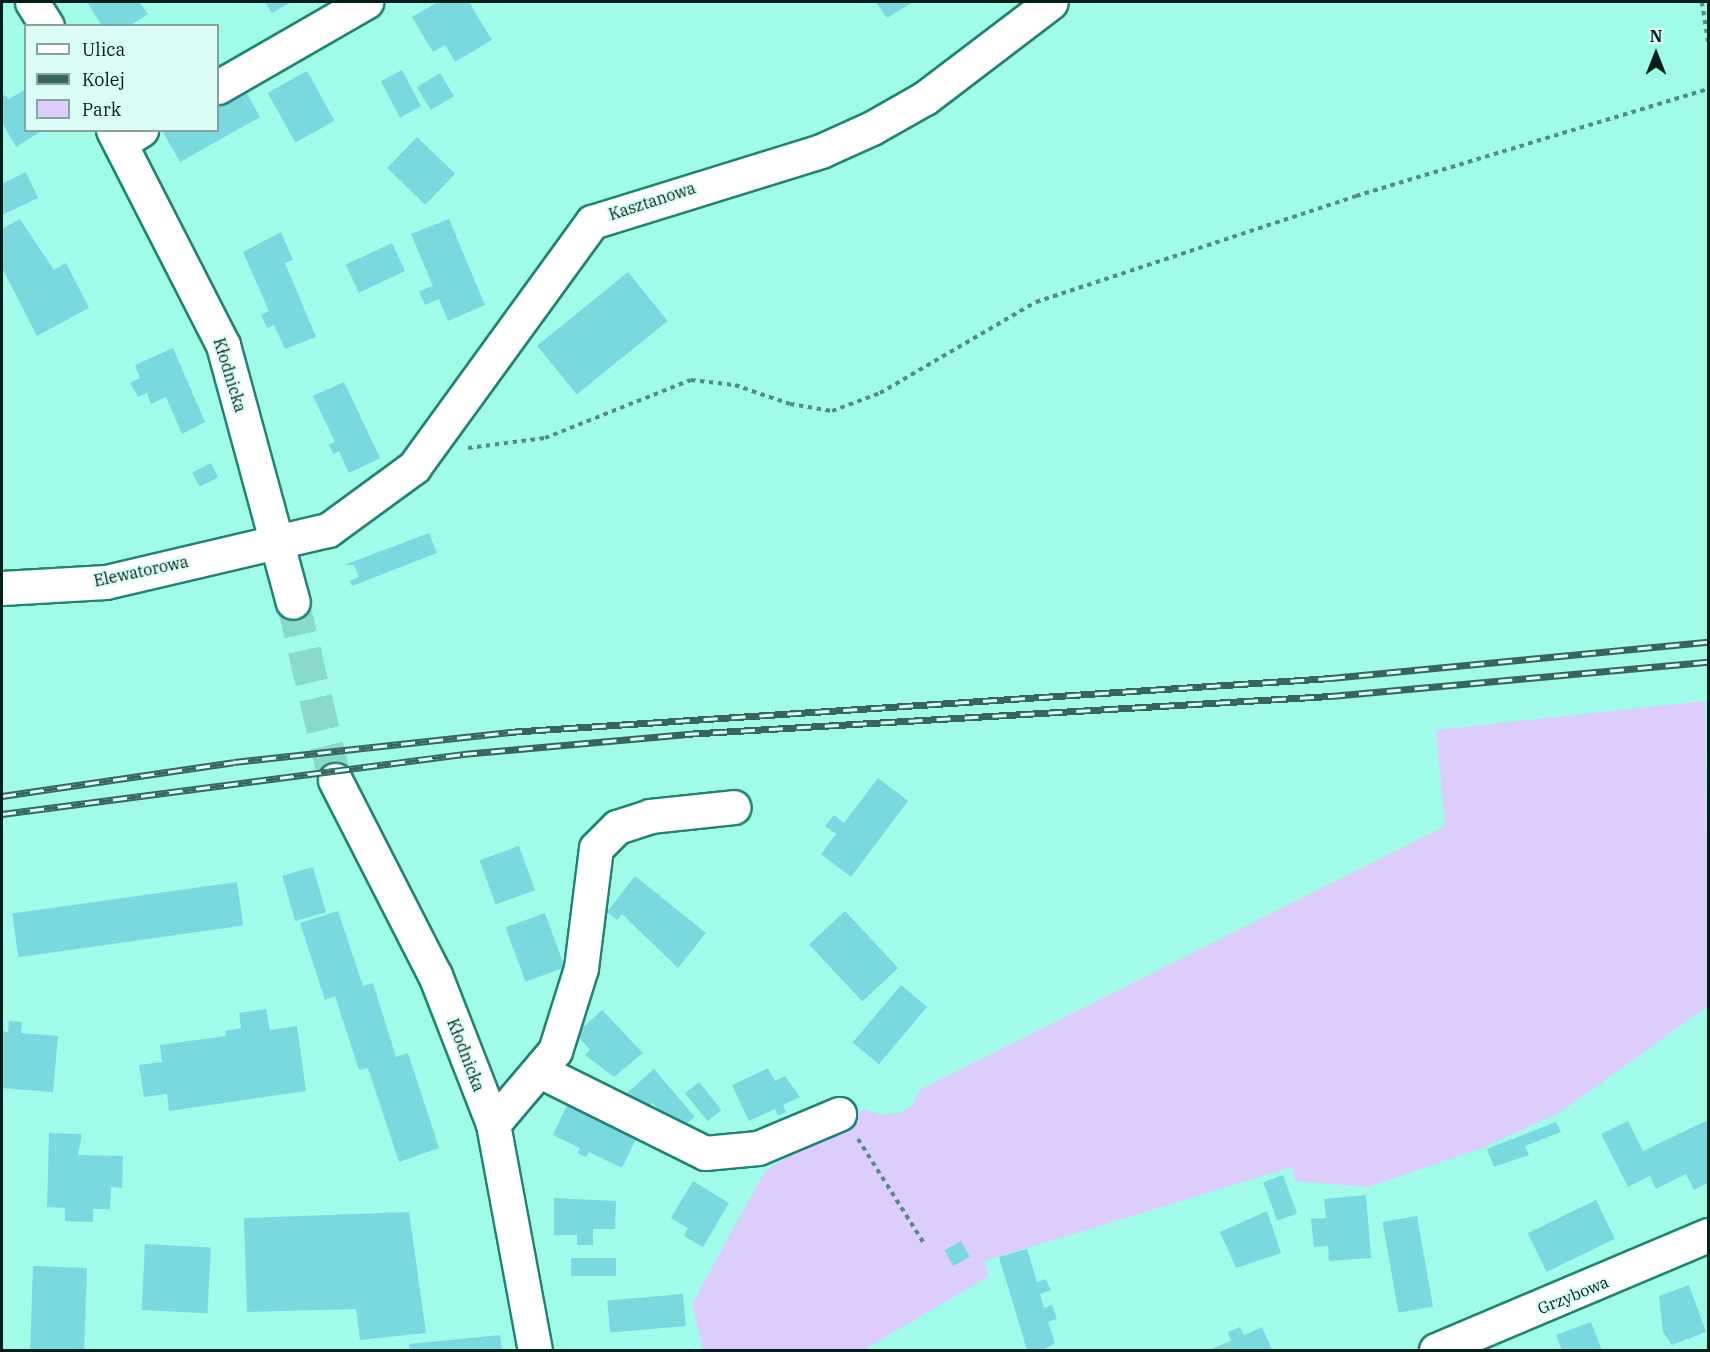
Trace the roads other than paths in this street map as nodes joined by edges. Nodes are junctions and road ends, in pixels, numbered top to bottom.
1 (32, 2) edge
2 (362, 2) edge
3 (1051, 2) edge
4 (46, 24) edge
5 (219, 86) edge
6 (125, 135) edge
7 (278, 540) junction
8 (2, 588) edge
9 (293, 602) tunnel mouth
10 (335, 780) tunnel mouth
11 (734, 807) dead end
12 (542, 1072) junction
13 (839, 1114) road end
14 (493, 1124) junction
15 (1708, 1235) edge
16 (535, 1350) edge
17 (1436, 1350) edge

1 - 4 street
2 - 5 street
3 - 7 street, Kasztanowa
6 - 7 street, Kłodnicka
7 - 8 street, Elewatorowa
7 - 9 street, Kłodnicka
10 - 14 street, Kłodnicka
11 - 12 street
12 - 13 street
12 - 14 street
14 - 16 street, Kłodnicka
15 - 17 street, Grzybowa

